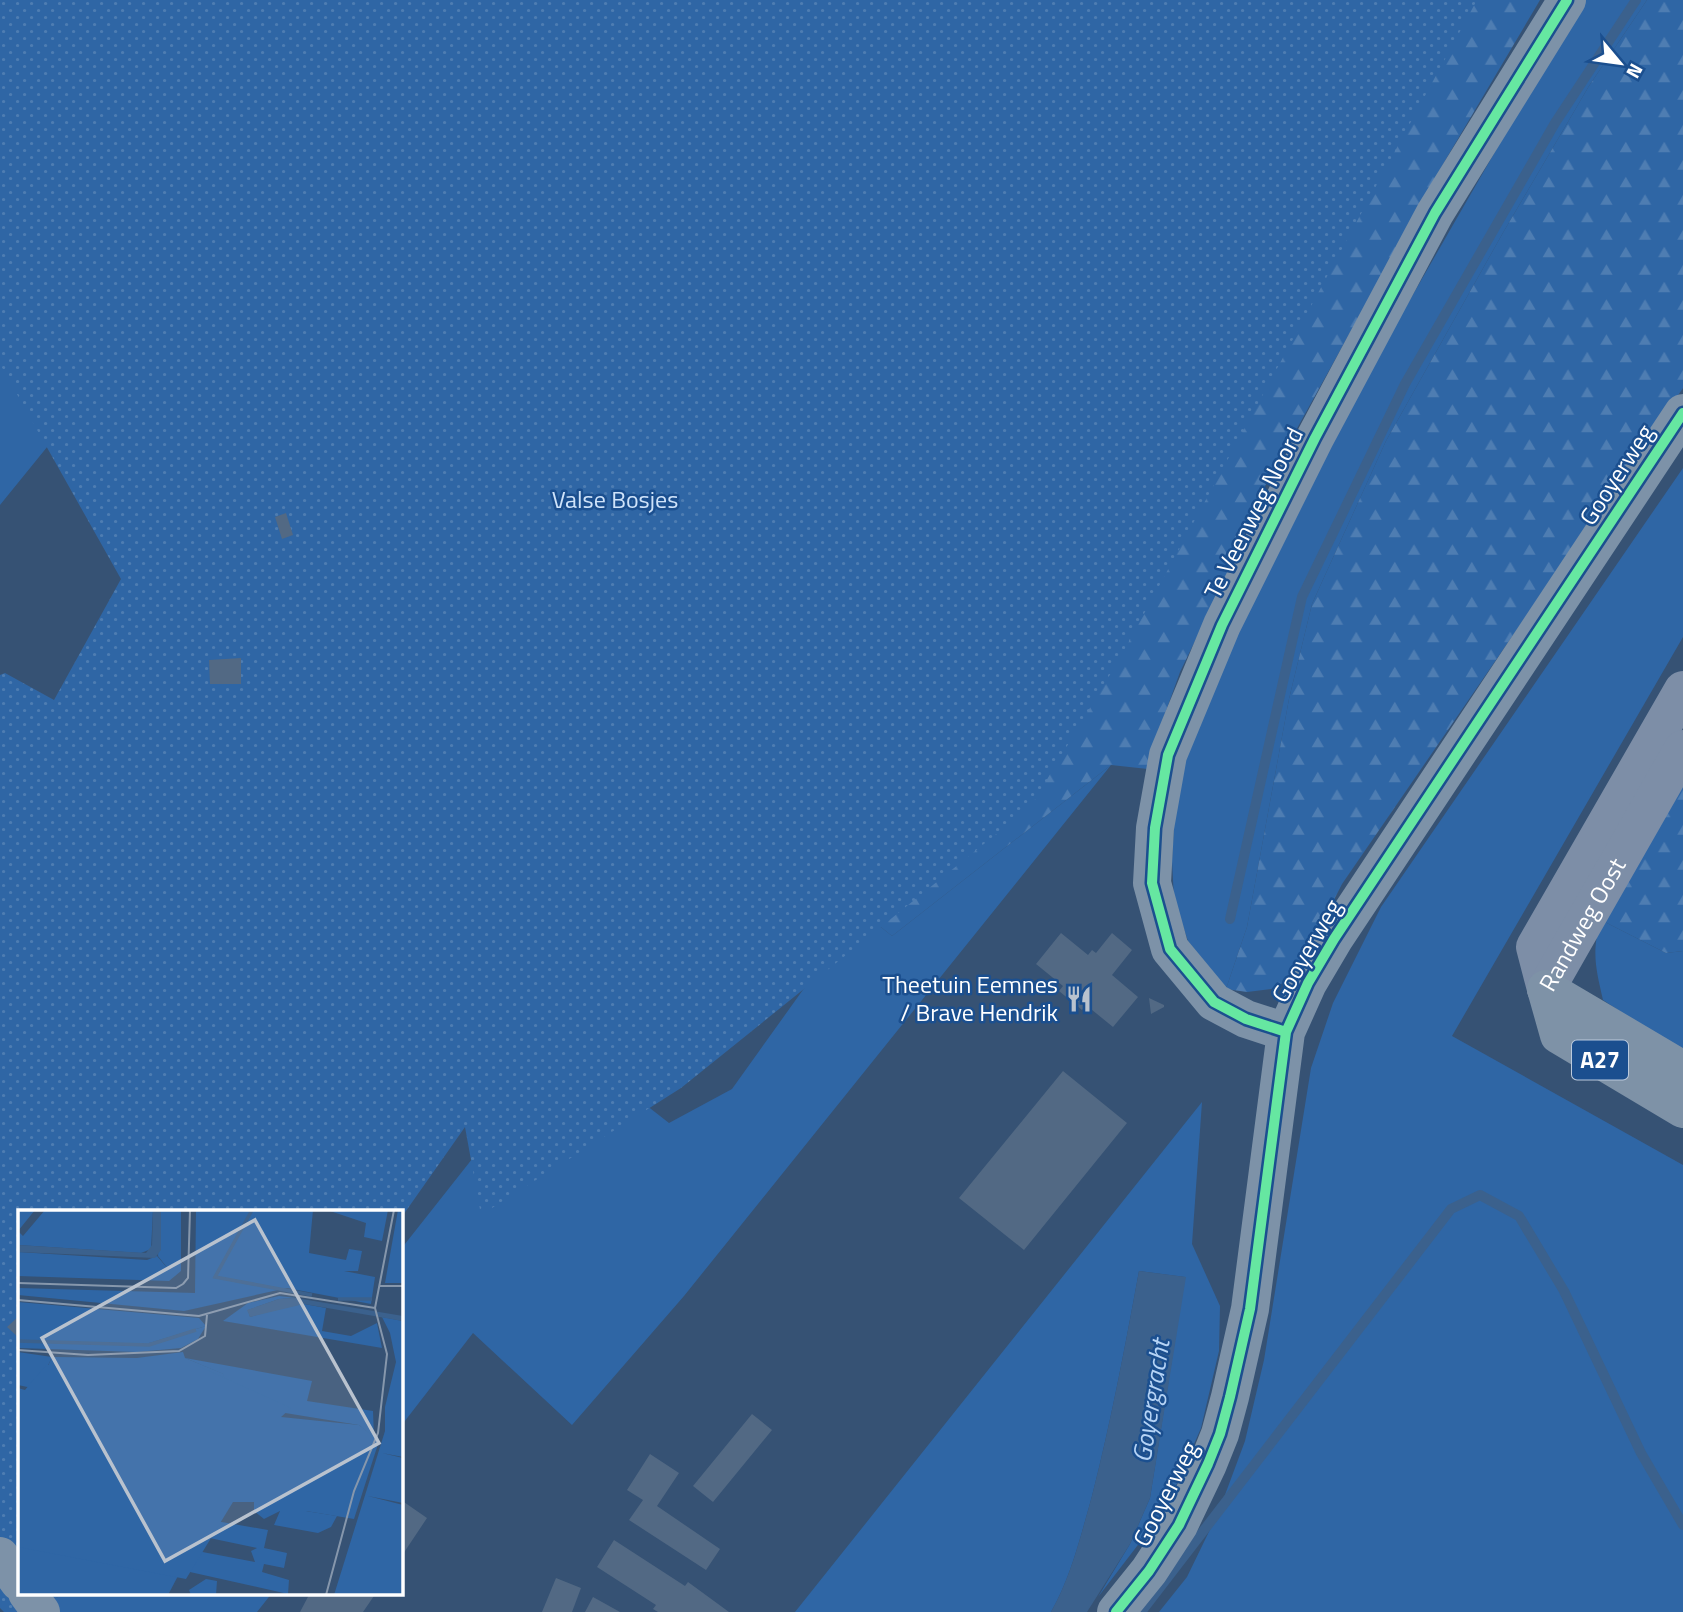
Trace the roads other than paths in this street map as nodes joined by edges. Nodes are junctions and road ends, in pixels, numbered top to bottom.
1 (1567, 0) edge
2 (1683, 413) edge
3 (1683, 690) edge
4 (1683, 749) edge
5 (1546, 989) junction
6 (1286, 1032) junction
7 (1683, 1070) edge
8 (1683, 1109) edge
9 (0, 1556) edge
10 (18, 1581) edge
11 (28, 1594) edge
12 (41, 1612) edge
13 (1116, 1612) edge

1 - 6 street, Te Veenweg Noord
2 - 6 street, Gooyerweg
3 - 5 main road, Randweg Oost
4 - 5 main road, Randweg Oost
5 - 7 highway, A27
5 - 8 highway, A27
6 - 13 street, Gooyerweg
9 - 10 street
11 - 12 street

